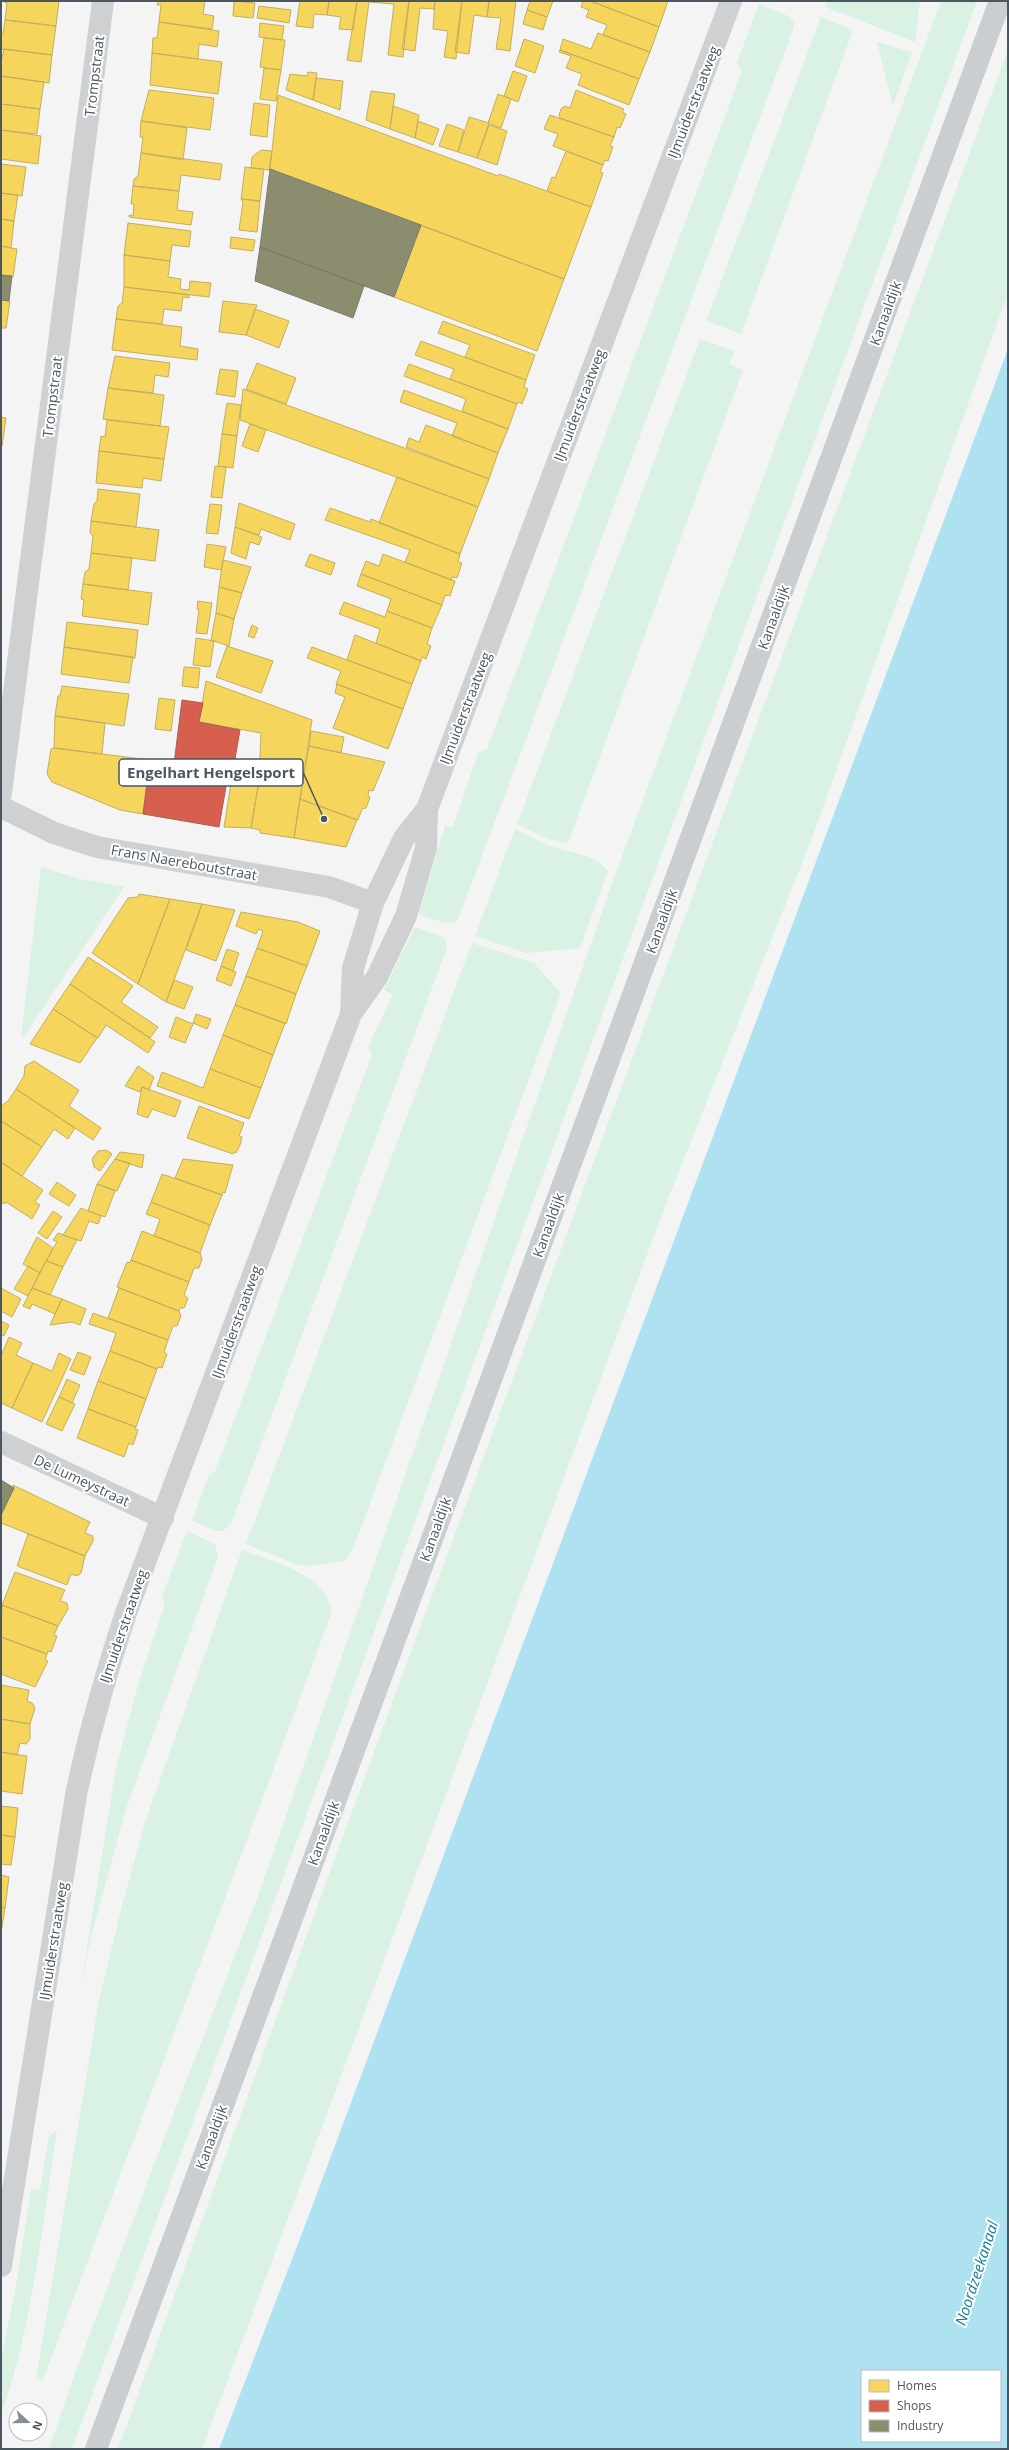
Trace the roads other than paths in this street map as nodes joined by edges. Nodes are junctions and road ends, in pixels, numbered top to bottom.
1 (103, 1) edge
2 (731, 1) edge
3 (1000, 1) edge
4 (1, 793) edge
5 (1, 807) edge
6 (427, 809) junction
7 (373, 903) junction
8 (351, 1014) junction
9 (1, 1442) edge
10 (163, 1518) junction
11 (1, 2266) edge
12 (96, 2449) edge

1 - 4 street, Trompstraat
2 - 6 street, IJmuiderstraatweg
3 - 12 main road, Kanaaldijk
5 - 7 street, Frans Naereboutstraat
6 - 7 street, IJmuiderstraatweg
6 - 8 street, IJmuiderstraatweg
7 - 8 street, IJmuiderstraatweg
8 - 10 street, IJmuiderstraatweg
9 - 10 street, De Lumeystraat
10 - 11 street, IJmuiderstraatweg

